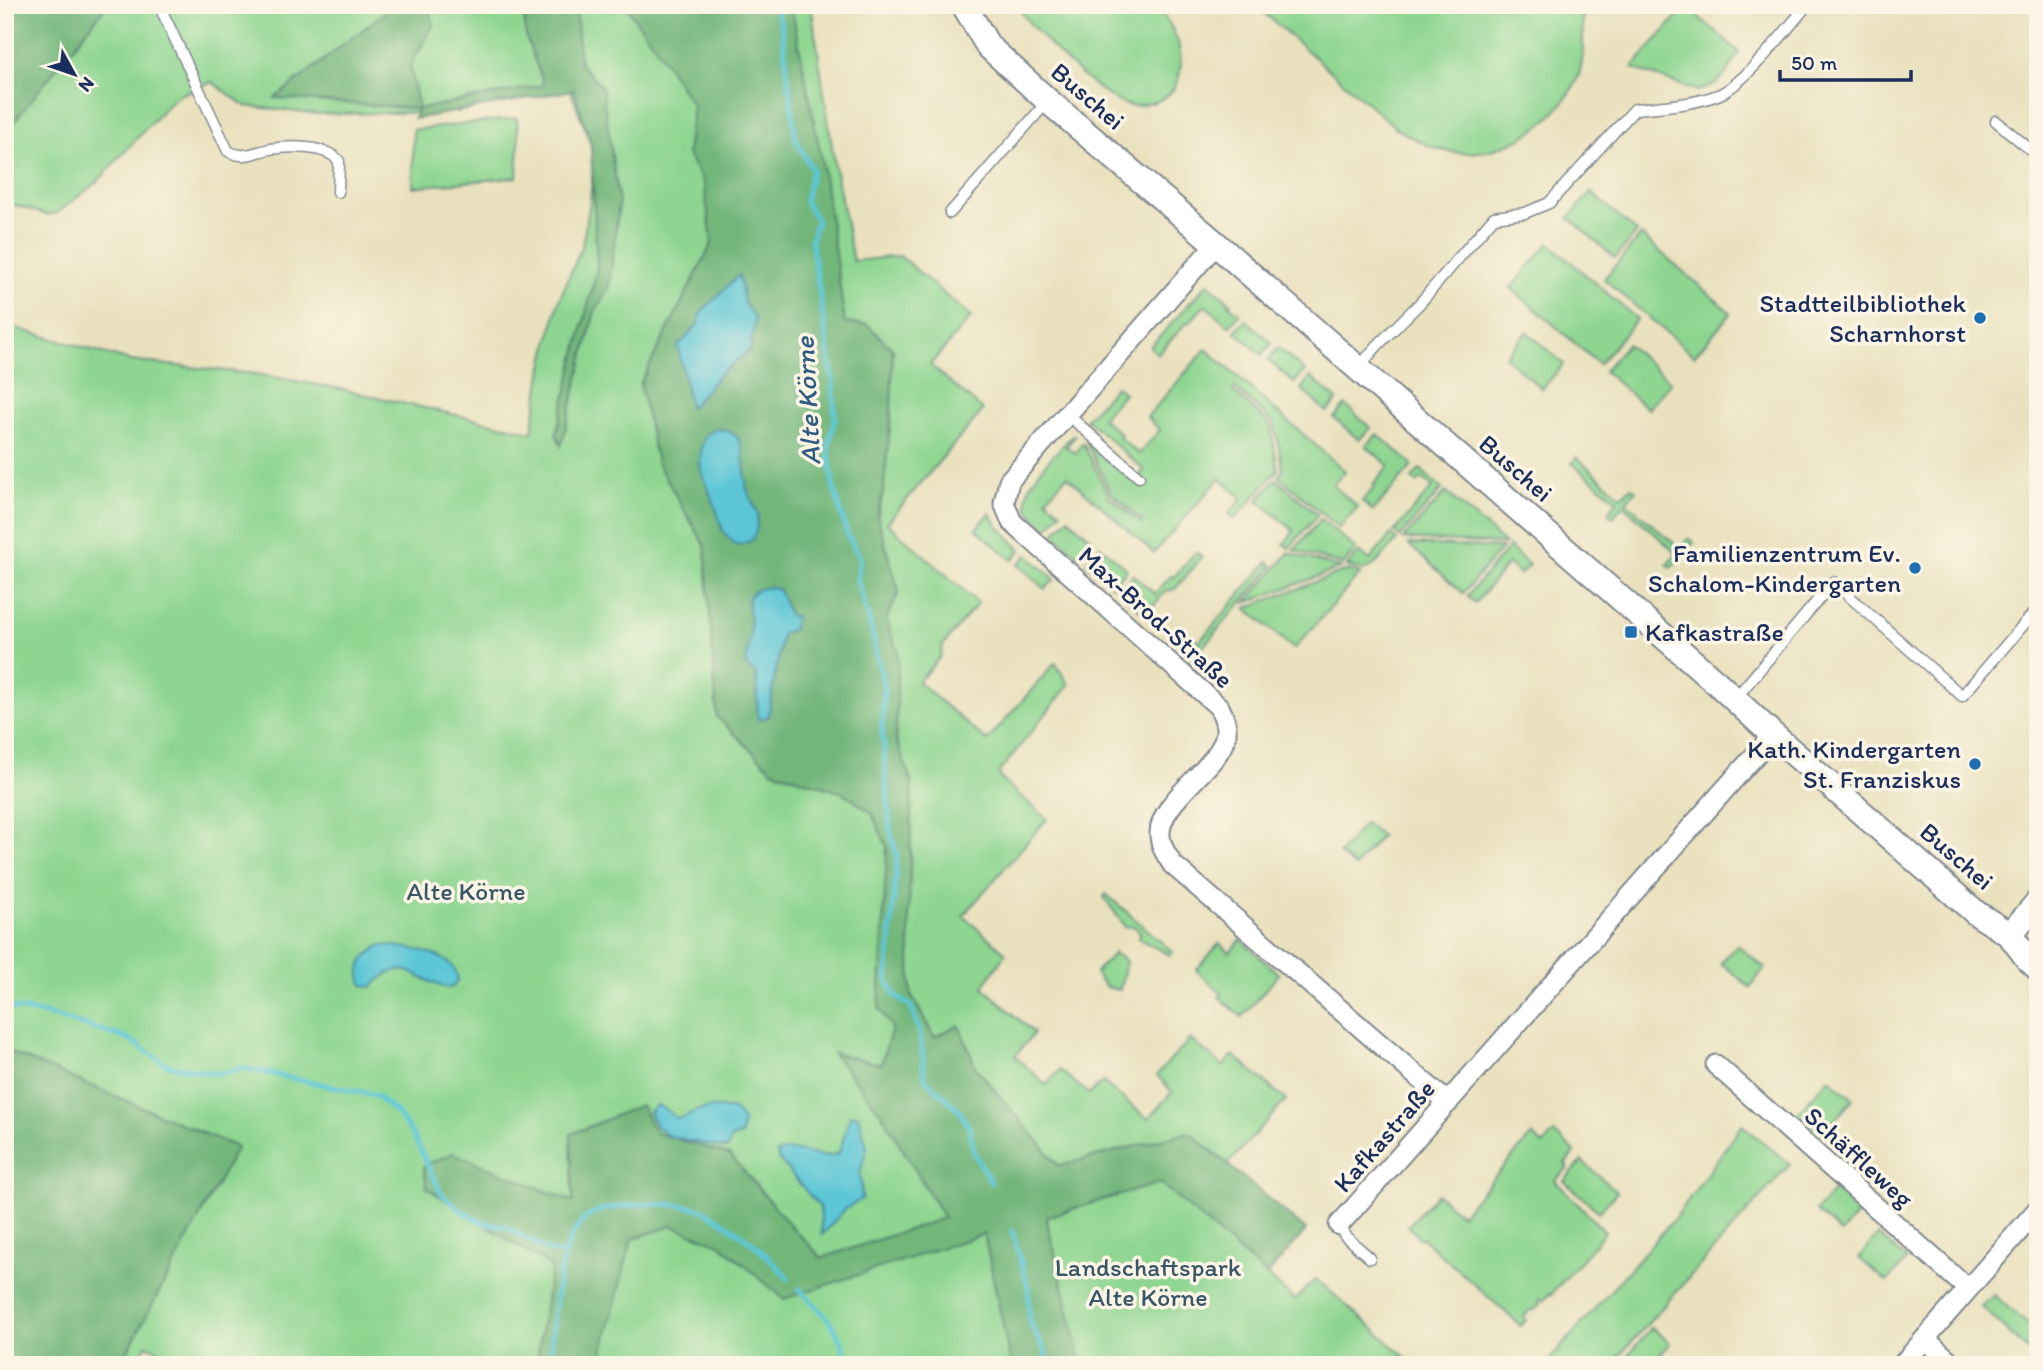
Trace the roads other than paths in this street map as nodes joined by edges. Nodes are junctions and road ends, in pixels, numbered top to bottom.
1 (159, 5) edge
2 (964, 5) edge
3 (1807, 5) edge
4 (1048, 101) junction
5 (1996, 121) dead end
6 (2038, 156) edge
7 (338, 192) dead end
8 (950, 212) dead end
9 (1216, 244) junction
10 (1357, 369) junction
11 (1068, 415) junction
12 (1139, 477) dead end
13 (2038, 608) edge
14 (1735, 699) junction
15 (1773, 735) junction
16 (2038, 902) edge
17 (2010, 934) junction
18 (2038, 968) edge
19 (1716, 1065) dead end
20 (1448, 1103) junction
21 (2038, 1209) edge
22 (1339, 1226) joint
23 (1370, 1258) dead end
24 (1968, 1289) junction
25 (1925, 1339) junction
26 (1902, 1365) edge
27 (1955, 1365) edge

1 - 7 lane
2 - 4 street, Buschei
3 - 10 lane
4 - 8 lane
4 - 9 street, Buschei
5 - 6 lane
9 - 10 street, Buschei
9 - 11 street, Max-Brod-Straße
10 - 14 street, Buschei
11 - 12 lane
11 - 20 street, Max-Brod-Straße
13 - 14 lane
14 - 15 street, Buschei
15 - 17 street, Buschei
15 - 20 street, Kafkastraße
16 - 17 street
17 - 18 street, Buschei
19 - 24 street, Schäffleweg
20 - 22 street, Kafkastraße
21 - 24 street
22 - 23 lane
24 - 25 street
25 - 26 street
25 - 27 street

